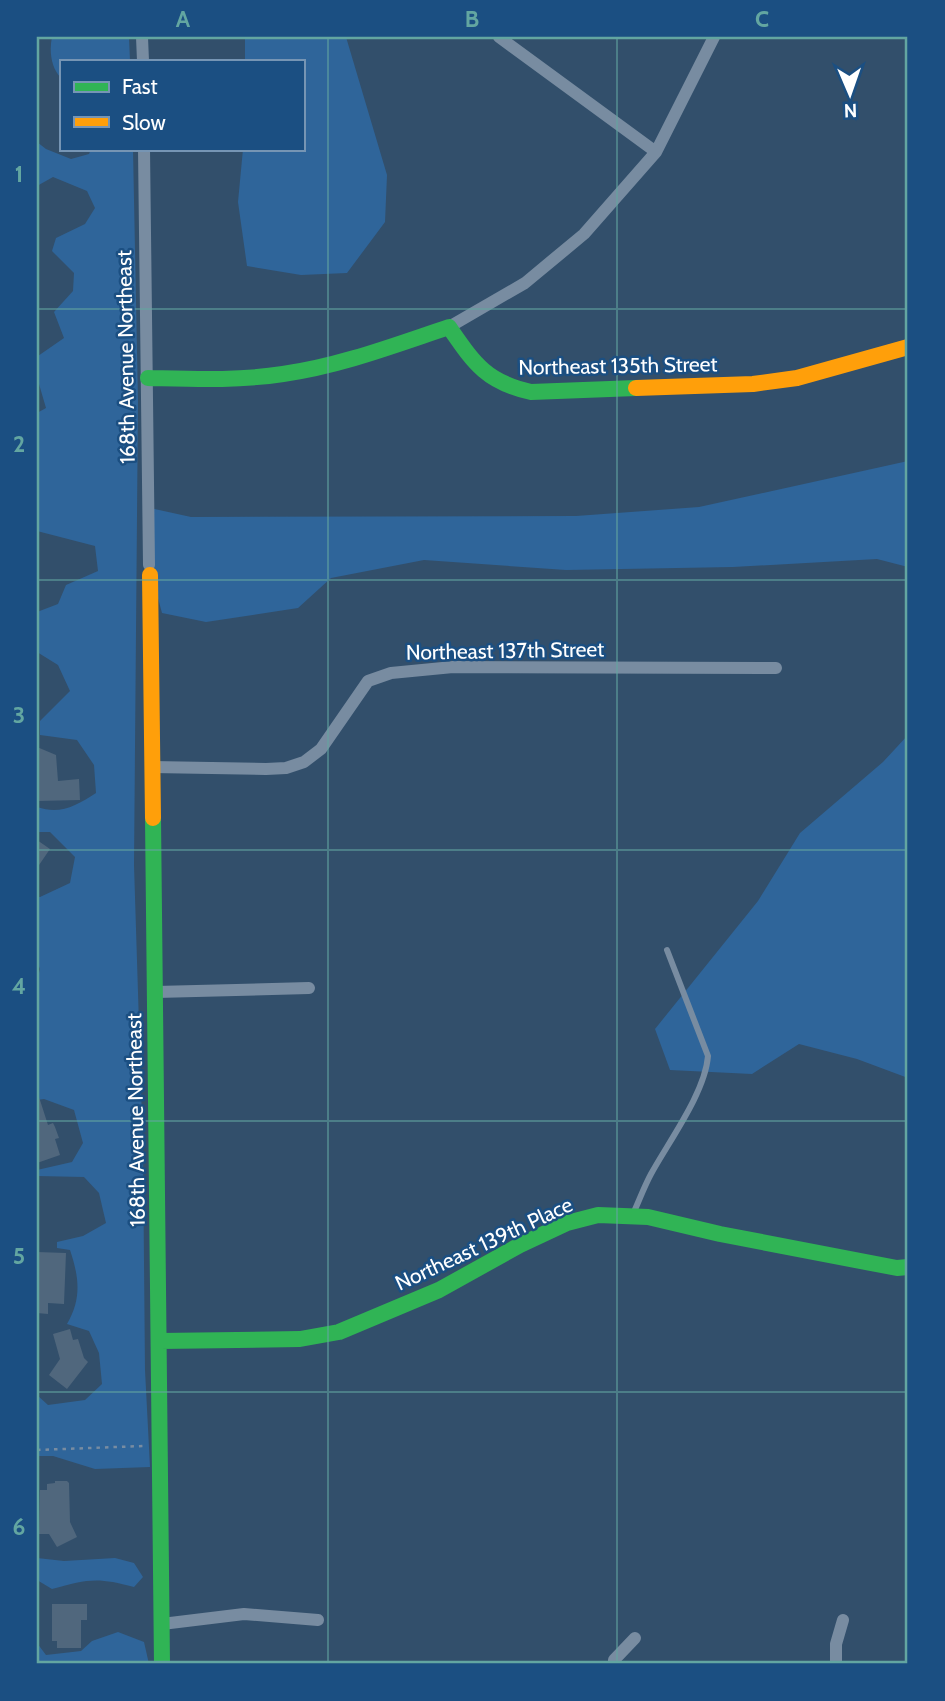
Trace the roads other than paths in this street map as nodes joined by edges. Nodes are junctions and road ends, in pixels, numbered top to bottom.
1 (142, 37) edge
2 (499, 37) edge
3 (714, 37) edge
4 (143, 60) edge
5 (144, 150) edge
6 (656, 152) junction
7 (449, 327) junction
8 (908, 347) edge
9 (148, 378) junction
10 (150, 570) joint
11 (776, 668) dead end
12 (152, 767) junction
13 (667, 950) dead end
14 (309, 988) dead end
15 (156, 992) junction
16 (633, 1216) junction
17 (908, 1267) edge
18 (160, 1341) junction
19 (318, 1620) dead end
20 (844, 1620) dead end
21 (162, 1624) junction
22 (635, 1638) dead end
23 (162, 1664) edge
24 (614, 1664) edge
25 (836, 1664) edge

1 - 4 street
2 - 6 street
3 - 6 street
5 - 9 street, 168th Avenue Northeast
6 - 7 street
7 - 8 street, Northeast 135th Street
7 - 9 street
9 - 10 street, 168th Avenue Northeast
10 - 12 street, 168th Avenue Northeast
11 - 12 street, Northeast 137th Street
12 - 15 street, 168th Avenue Northeast
13 - 16 lane
14 - 15 street
15 - 18 street, 168th Avenue Northeast
16 - 17 street, Northeast 139th Place
16 - 18 street, Northeast 139th Place
18 - 21 street, 168th Avenue Northeast
19 - 21 street
20 - 25 street
21 - 23 street, 168th Avenue Northeast
22 - 24 street

